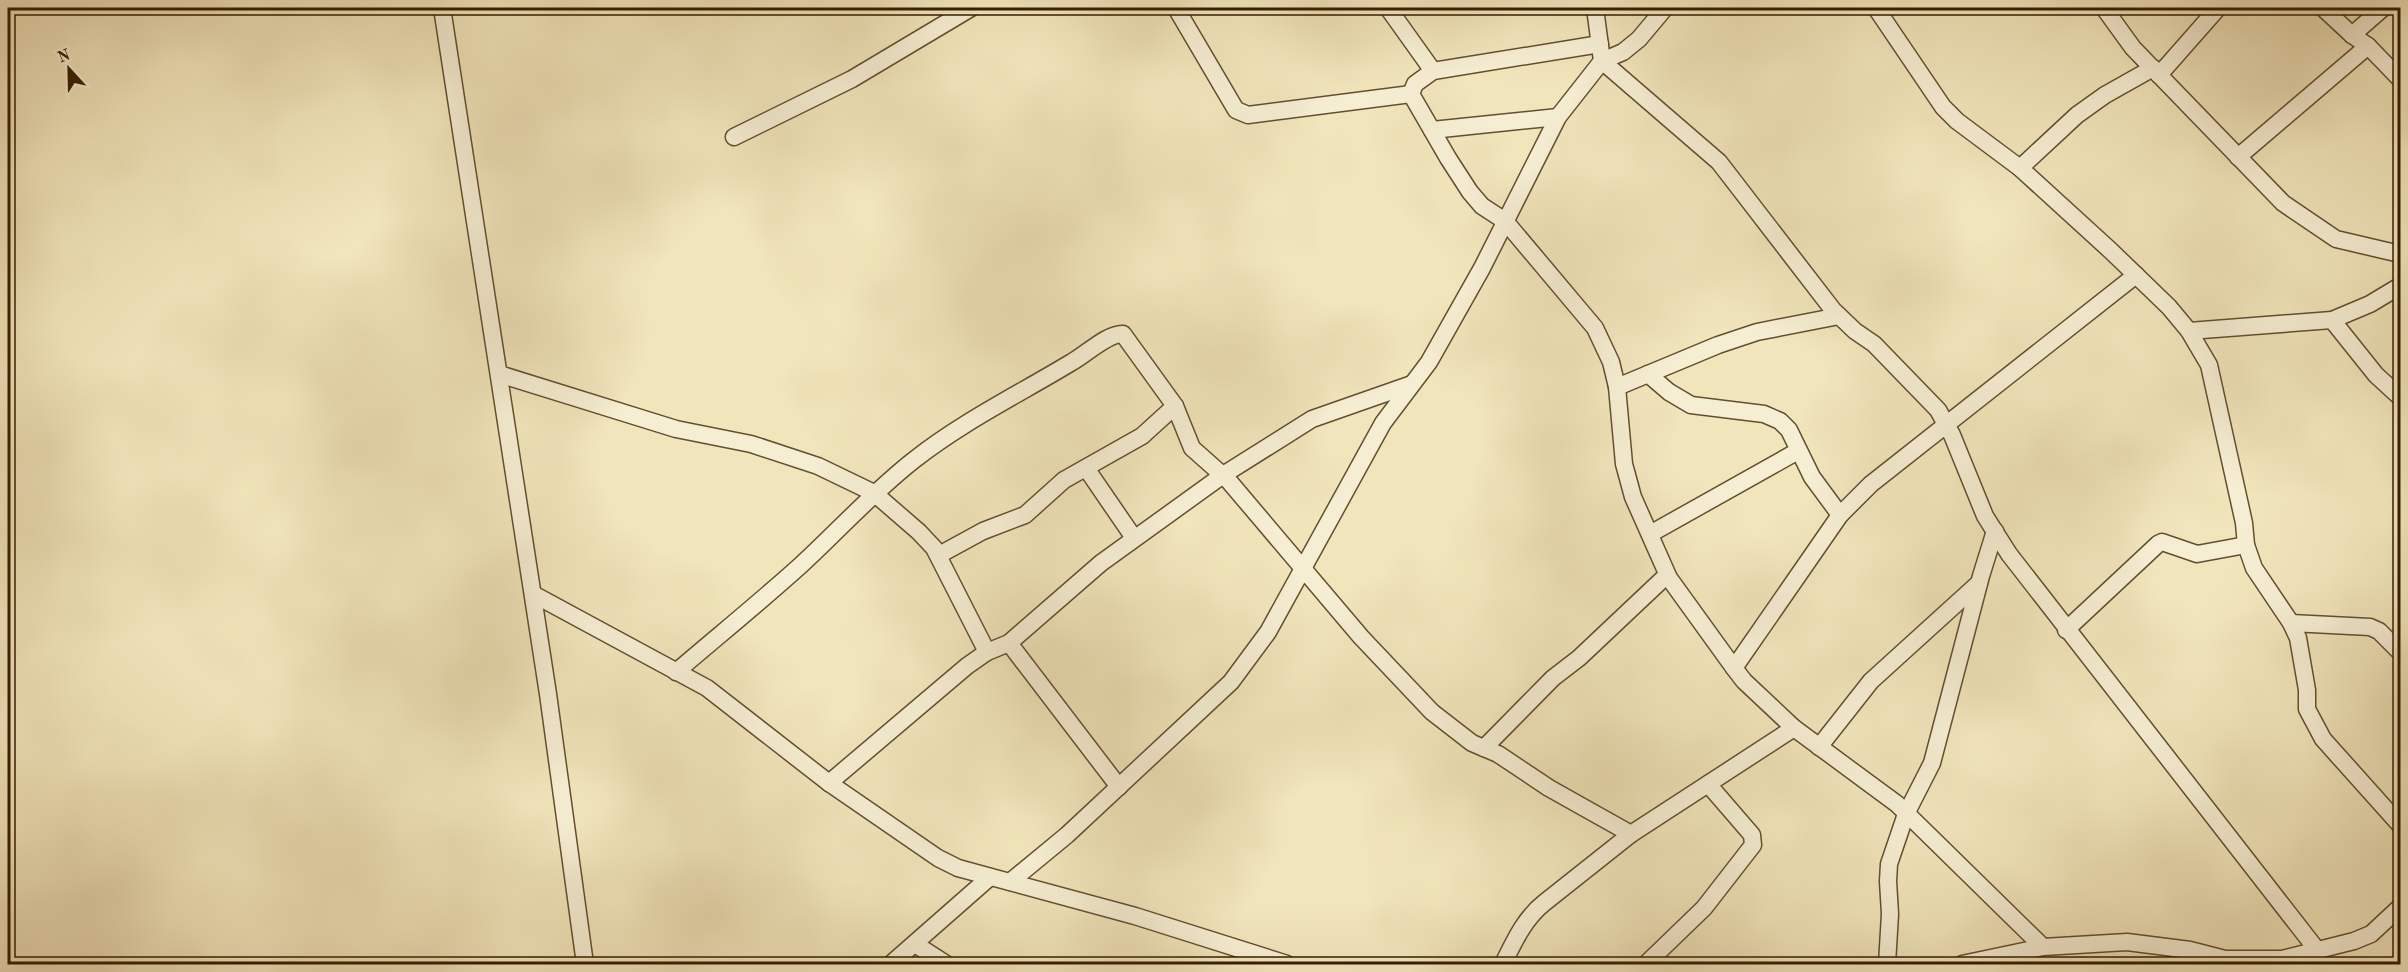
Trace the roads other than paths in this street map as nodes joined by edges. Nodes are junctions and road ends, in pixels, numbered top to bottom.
1 (442, 8) edge
2 (971, 8) edge
3 (1176, 8) edge
4 (1388, 8) edge
5 (1595, 8) edge
6 (1665, 8) edge
7 (1876, 8) edge
8 (2104, 8) edge
9 (2218, 8) edge
10 (2323, 8) edge
11 (2383, 8) edge
12 (2352, 35) junction
13 (2368, 46) junction
14 (1601, 52) junction
15 (1433, 71) junction
16 (2156, 72) junction
17 (2400, 79) edge
18 (1411, 94) junction
19 (1558, 117) junction
20 (1432, 130) junction
21 (734, 137) dead end
22 (2238, 157) junction
23 (2020, 168) junction
24 (1505, 221) junction
25 (2400, 254) edge
26 (2136, 275) junction
27 (2400, 286) edge
28 (1839, 316) junction
29 (2332, 320) junction
30 (2189, 331) junction
31 (499, 374) junction
32 (1648, 374) junction
33 (1413, 383) junction
34 (1617, 387) junction
35 (2400, 397) edge
36 (1175, 406) junction
37 (1946, 424) junction
38 (1798, 452) junction
39 (1086, 468) junction
40 (1223, 475) junction
41 (874, 493) junction
42 (1839, 515) junction
43 (1995, 531) junction
44 (1650, 534) junction
45 (1134, 538) junction
46 (2246, 545) junction
47 (939, 555) junction
48 (1303, 568) junction
49 (1667, 575) junction
50 (1979, 583) junction
51 (533, 594) junction
52 (2292, 623) junction
53 (2066, 630) junction
54 (1010, 643) junction
55 (987, 652) junction
56 (2400, 652) edge
57 (1734, 668) junction
58 (676, 672) junction
59 (1794, 728) junction
60 (1819, 747) junction
61 (1484, 748) junction
62 (829, 783) junction
63 (1708, 784) junction
64 (1119, 787) junction
65 (1906, 814) junction
66 (2400, 825) edge
67 (1631, 834) junction
68 (990, 877) junction
69 (1010, 882) junction
70 (2398, 911) edge
71 (915, 944) junction
72 (2043, 946) junction
73 (2175, 948) junction
74 (2317, 950) junction
75 (585, 964) edge
76 (891, 964) edge
77 (946, 964) edge
78 (1287, 964) edge
79 (1503, 964) edge
80 (1646, 964) edge
81 (1887, 964) edge
82 (1962, 964) edge
83 (2196, 964) edge

1 - 31 street
2 - 21 street
3 - 18 street
4 - 15 street
5 - 14 street
6 - 14 street
7 - 23 street
8 - 16 street
9 - 16 street
10 - 12 street
11 - 12 street
12 - 13 street
13 - 17 street
13 - 22 street
14 - 15 street
14 - 19 street
14 - 28 street
15 - 18 street
16 - 22 street
16 - 23 street
18 - 20 street
19 - 20 street
19 - 24 street
20 - 24 street
22 - 25 street
23 - 26 street
24 - 33 street
24 - 34 street
26 - 30 street
26 - 37 street
27 - 29 street
28 - 32 street
28 - 37 street
29 - 30 street
29 - 35 street
30 - 46 street
31 - 41 street
31 - 51 street
32 - 34 street
32 - 38 street
33 - 40 street
33 - 48 street
34 - 44 street
36 - 39 street
36 - 40 street
36 - 41 street
37 - 42 street
37 - 43 street
38 - 42 street
38 - 44 street
39 - 45 street
39 - 47 street
40 - 45 street
40 - 48 street
41 - 47 street
41 - 58 street
42 - 57 street
43 - 50 street
43 - 53 street
44 - 49 street
45 - 54 street
46 - 52 street
46 - 53 street
47 - 55 street
48 - 61 street
48 - 64 street
49 - 57 street
49 - 61 street
50 - 60 street
50 - 65 street
51 - 58 street
51 - 75 street
52 - 56 street
52 - 66 street
53 - 74 street
54 - 55 street
54 - 64 street
55 - 62 street
57 - 59 street
58 - 62 street
59 - 60 street
59 - 63 street
60 - 65 street
61 - 67 street
62 - 68 street
63 - 67 street
63 - 80 street
64 - 69 street
65 - 72 street
65 - 81 street
67 - 79 street
68 - 69 street
68 - 71 street
69 - 78 street
70 - 74 street
71 - 76 street
71 - 77 street
72 - 73 street
72 - 82 street
73 - 74 street
73 - 83 street

